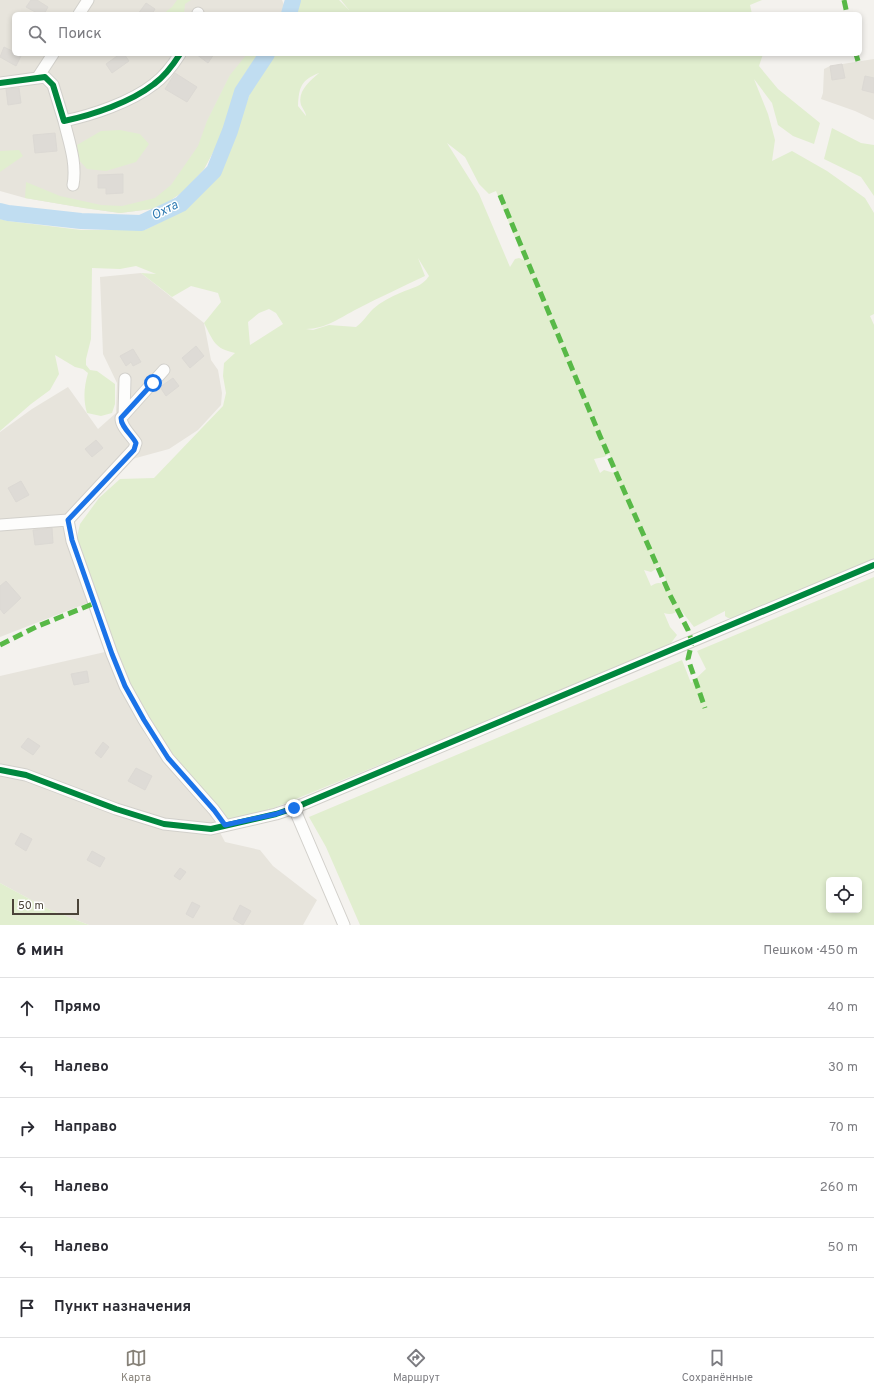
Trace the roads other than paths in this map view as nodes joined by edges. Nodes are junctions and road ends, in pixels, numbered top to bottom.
1 (88, 0) edge
2 (80, 12) edge
3 (52, 56) edge
4 (179, 56) edge
5 (38, 77) junction
6 (0, 83) edge
7 (64, 121) junction
8 (73, 185) dead end
9 (164, 370) dead end
10 (125, 379) dead end
11 (124, 414) junction
12 (68, 520) junction
13 (0, 525) edge
14 (874, 565) edge
15 (0, 770) edge
16 (294, 808) junction
17 (225, 825) junction
18 (344, 925) edge

1 - 2 street
3 - 5 street
4 - 7 street
5 - 6 street
5 - 7 street
7 - 8 street
9 - 11 street
10 - 11 street
11 - 12 street
12 - 13 street
12 - 17 street
14 - 16 street
15 - 17 street
16 - 17 street
16 - 18 street

